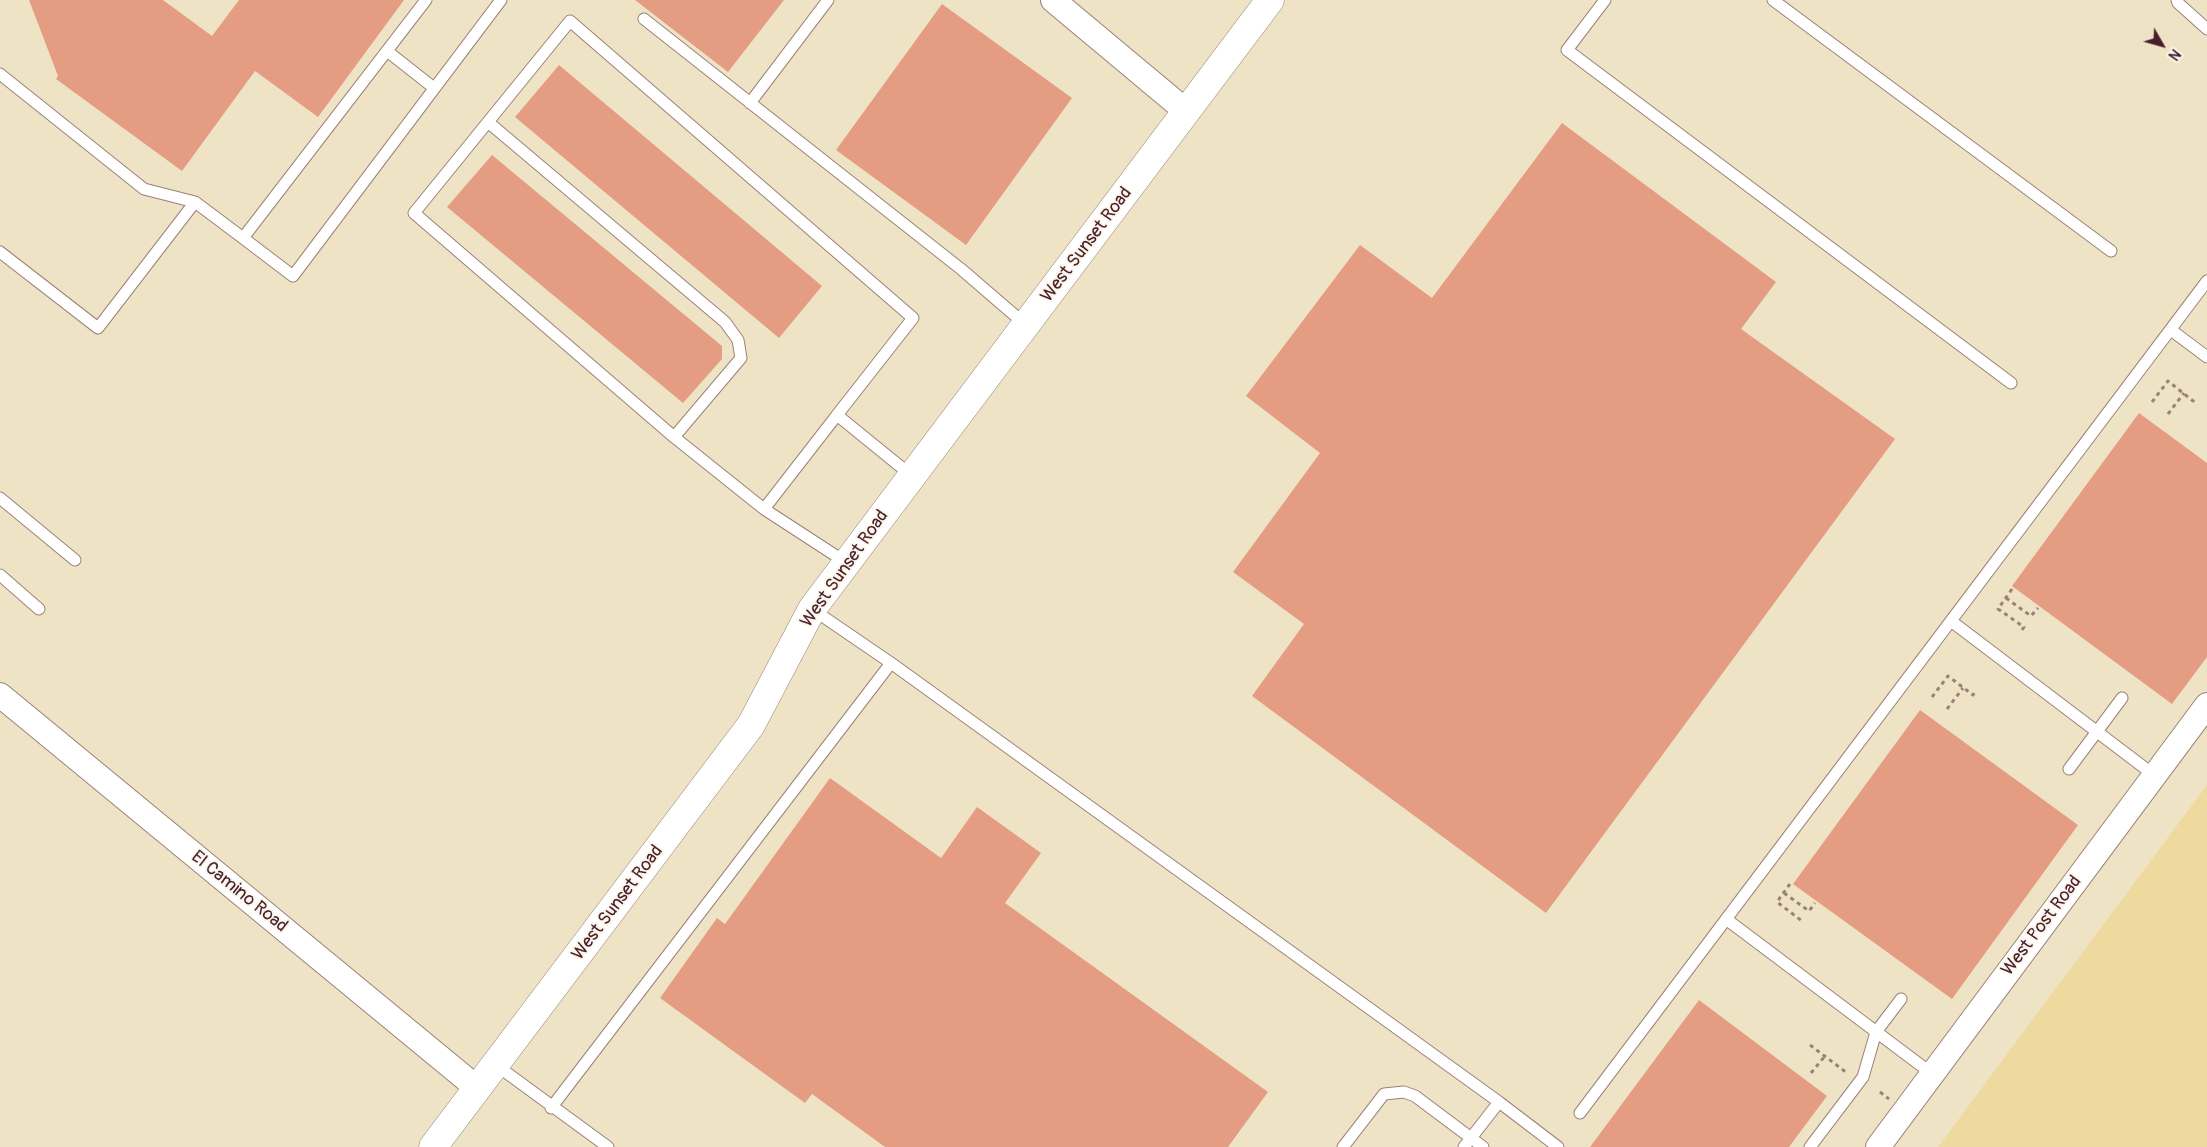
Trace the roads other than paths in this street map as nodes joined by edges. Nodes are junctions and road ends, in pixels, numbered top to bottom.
1 (426, 0) edge
2 (501, 0) edge
3 (828, 0) edge
4 (1053, 0) edge
5 (1270, 0) edge
6 (1605, 0) edge
7 (1773, 0) edge
8 (2178, 0) edge
9 (644, 19) dead end
10 (2207, 29) edge
11 (387, 51) junction
12 (0, 74) edge
13 (434, 88) junction
14 (750, 103) junction
15 (1187, 112) junction
16 (488, 122) junction
17 (195, 202) junction
18 (243, 238) junction
19 (0, 252) edge
20 (2111, 252) dead end
21 (2207, 282) edge
22 (1026, 325) junction
23 (2172, 330) junction
24 (2207, 357) edge
25 (2011, 384) dead end
26 (837, 415) junction
27 (674, 437) junction
28 (912, 476) junction
29 (0, 498) edge
30 (764, 509) junction
31 (75, 560) dead end
32 (847, 563) junction
33 (0, 575) edge
34 (39, 609) dead end
35 (812, 609) junction
36 (1952, 621) junction
37 (891, 663) junction
38 (0, 695) edge
39 (2122, 698) dead end
40 (2207, 705) edge
41 (2097, 732) junction
42 (2069, 769) dead end
43 (2154, 775) junction
44 (1726, 920) junction
45 (1901, 998) dead end
46 (1876, 1032) junction
47 (496, 1065) junction
48 (1931, 1073) junction
49 (477, 1088) junction
50 (1499, 1102) junction
51 (551, 1108) junction
52 (1580, 1113) dead end
53 (1467, 1142) edge
54 (434, 1147) edge
55 (608, 1147) edge
56 (1343, 1147) edge
57 (1483, 1147) edge
58 (1558, 1147) edge
59 (1810, 1147) edge
60 (1878, 1147) edge

1 - 11 lane
2 - 13 lane
3 - 14 lane
4 - 15 street
5 - 15 main road, West Sunset Road
6 - 25 lane
7 - 20 lane
8 - 10 lane
9 - 14 lane
11 - 13 lane
11 - 18 lane
12 - 17 lane
13 - 18 lane
14 - 22 lane
15 - 22 main road, West Sunset Road
16 - 26 lane
16 - 27 lane
16 - 27 lane
17 - 18 lane
17 - 19 lane
21 - 23 lane
22 - 28 main road, West Sunset Road
23 - 24 lane
23 - 36 lane
26 - 28 lane
26 - 30 lane
27 - 30 lane
28 - 32 main road, West Sunset Road
29 - 31 lane
30 - 32 lane
32 - 35 main road, West Sunset Road
33 - 34 lane
35 - 37 lane
35 - 47 main road, West Sunset Road
36 - 41 lane
36 - 44 lane
37 - 50 lane
37 - 51 lane
38 - 49 street, El Camino Road
39 - 41 lane
40 - 43 street, West Post Road
41 - 42 lane
41 - 43 lane
43 - 48 street, West Post Road
44 - 46 lane
44 - 52 lane
45 - 46 lane
46 - 48 lane
46 - 59 lane
47 - 49 main road, West Sunset Road
47 - 51 lane
48 - 60 street, West Post Road
49 - 54 main road, West Sunset Road
50 - 53 lane
50 - 58 lane
51 - 55 lane
53 - 56 lane
53 - 57 lane

